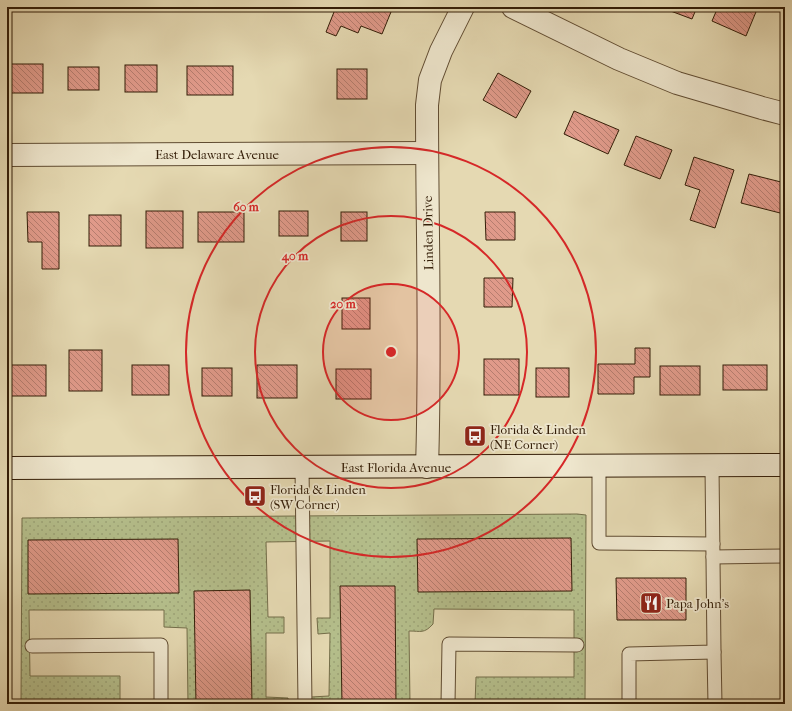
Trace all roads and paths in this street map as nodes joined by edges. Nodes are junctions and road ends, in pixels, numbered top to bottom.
1 (463, 7) edge
2 (513, 7) edge
3 (785, 114) edge
4 (427, 153) junction
5 (7, 155) edge
6 (599, 466) junction
7 (712, 466) junction
8 (785, 466) edge
9 (302, 467) junction
10 (427, 467) junction
11 (7, 468) edge
12 (713, 550) junction
13 (785, 556) edge
14 (577, 645) dead end
15 (32, 646) dead end
16 (714, 652) junction
17 (161, 704) edge
18 (305, 704) edge
19 (448, 704) edge
20 (629, 704) edge
21 (714, 704) edge

1 - 4 street, Linden Drive
2 - 3 street
4 - 5 street, East Delaware Avenue
4 - 10 street, Linden Drive
6 - 7 street, East Florida Avenue
6 - 10 street, East Florida Avenue
6 - 12 lane
7 - 8 street, East Florida Avenue
7 - 12 lane
9 - 10 street, East Florida Avenue
9 - 11 street, East Florida Avenue
9 - 18 lane
12 - 13 lane
12 - 16 lane
14 - 19 lane
15 - 17 lane
16 - 20 lane
16 - 21 lane

